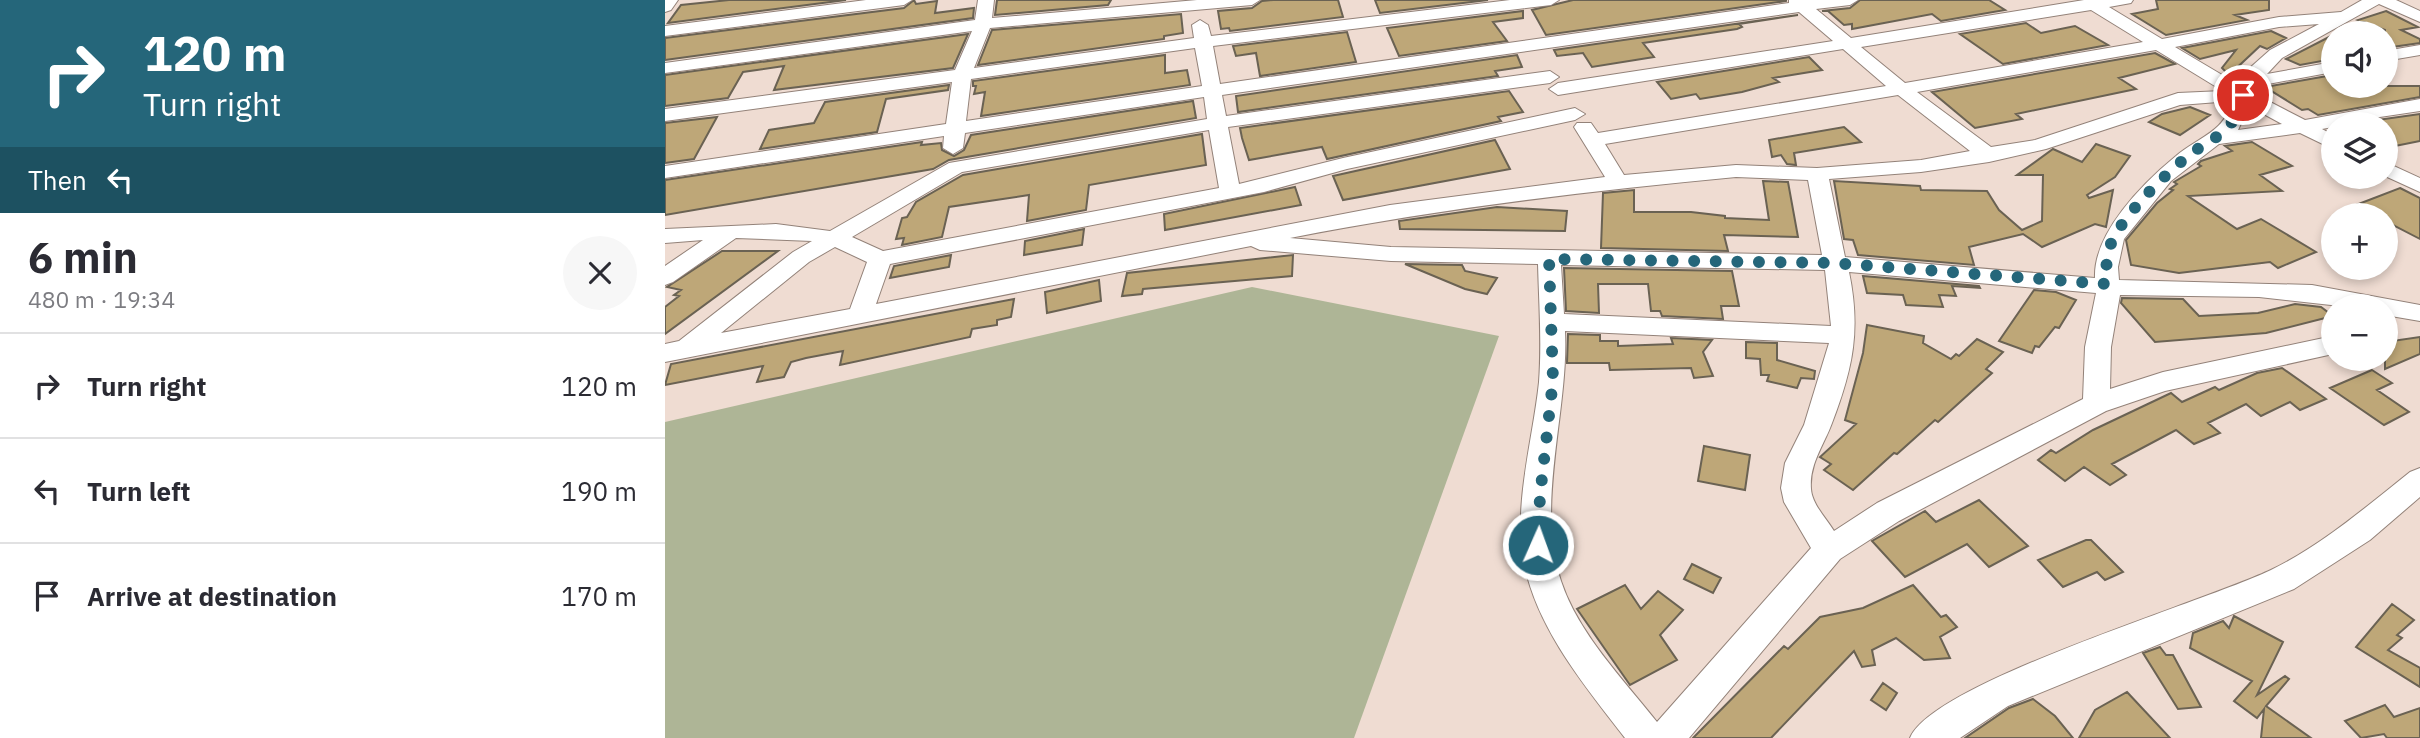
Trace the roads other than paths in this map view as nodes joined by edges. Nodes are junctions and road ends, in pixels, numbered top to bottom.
1 (670, 0) edge
2 (904, 0) edge
3 (986, 0) edge
4 (1252, 0) edge
5 (1551, 0) edge
6 (1850, 0) edge
7 (2125, 0) edge
8 (2374, 0) edge
9 (2383, 0) edge
10 (1195, 3) edge
11 (1506, 3) edge
12 (1799, 3) edge
13 (2090, 3) edge
14 (665, 7) edge
15 (2348, 16) junction
16 (2420, 17) edge
17 (983, 23) junction
18 (665, 31) edge
19 (1204, 42) junction
20 (1530, 43) junction
21 (1850, 43) junction
22 (2158, 43) junction
23 (2420, 50) edge
24 (2398, 54) edge
25 (665, 68) edge
26 (2321, 70) edge
27 (962, 75) junction
28 (1554, 83) junction
29 (1899, 87) junction
30 (2243, 88) junction
31 (1210, 91) junction
32 (2420, 105) edge
33 (1575, 114) junction
34 (665, 115) edge
35 (1218, 123) junction
36 (2301, 127) junction
37 (955, 131) junction
38 (2321, 137) edge
39 (1593, 140) junction
40 (2209, 140) junction
41 (1989, 156) junction
42 (956, 167) junction
43 (2420, 168) edge
44 (2398, 169) edge
45 (665, 172) edge
46 (1818, 174) junction
47 (2398, 175) edge
48 (1618, 183) junction
49 (2420, 186) edge
50 (1230, 192) junction
51 (729, 232) junction
52 (665, 236) edge
53 (832, 238) junction
54 (1243, 240) junction
55 (880, 259) junction
56 (1549, 259) junction
57 (1833, 263) junction
58 (665, 277) edge
59 (2106, 284) junction
60 (2416, 308) edge
61 (860, 314) junction
62 (2398, 318) edge
63 (1552, 322) junction
64 (1844, 335) junction
65 (2321, 348) edge
66 (677, 350) edge
67 (2095, 404) junction
68 (2420, 480) edge
69 (1829, 550) junction
70 (1647, 738) edge
71 (1666, 738) edge
72 (1928, 738) edge

1 - 14 street
2 - 18 street
3 - 17 street
4 - 10 street
5 - 11 street
6 - 12 street
7 - 13 street
8 - 15 street
9 - 16 street
10 - 17 street
10 - 19 street
11 - 19 street
11 - 20 street
12 - 20 street
12 - 21 street
13 - 21 street
13 - 22 street
15 - 22 street
15 - 30 street
17 - 25 street
17 - 27 street
19 - 27 street
19 - 31 street
20 - 28 street
20 - 31 street
21 - 28 street
21 - 29 street
22 - 29 street
22 - 30 street
23 - 24 street
26 - 30 street
27 - 34 street
27 - 37 street
28 - 33 street
28 - 35 street
29 - 39 street
29 - 41 street
30 - 36 street
30 - 40 street
30 - 41 street
31 - 35 street
31 - 37 street
32 - 36 street
33 - 39 street
33 - 50 street
35 - 42 street
35 - 50 street
36 - 38 street
36 - 40 street
37 - 42 street
37 - 45 street
39 - 48 street
40 - 59 street
41 - 46 street
42 - 53 street
43 - 44 street
46 - 48 street
46 - 57 street
47 - 49 street
48 - 54 street
50 - 55 street
51 - 52 street
51 - 53 street
51 - 58 street
53 - 55 street
53 - 66 street
54 - 56 street
54 - 61 street
55 - 61 street
56 - 57 street
56 - 63 street
57 - 59 street
57 - 64 street
59 - 60 street
59 - 67 street
60 - 62 street
61 - 66 street
63 - 64 street
63 - 70 street
64 - 69 street
65 - 67 street
67 - 69 street
68 - 72 street
69 - 71 street

